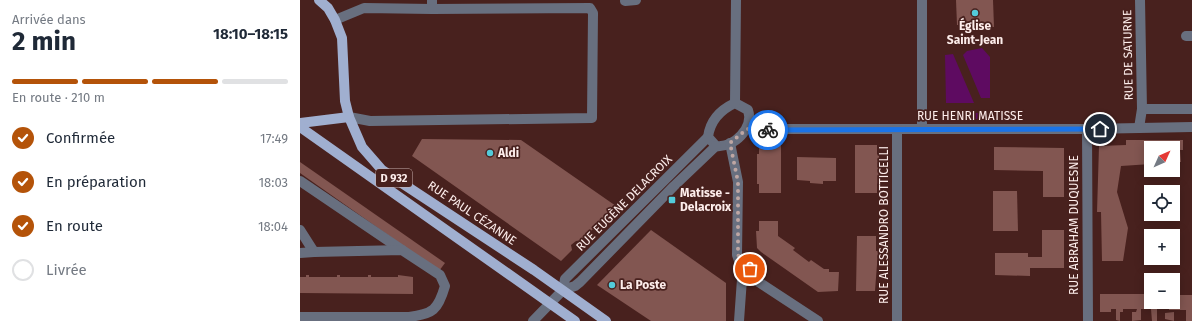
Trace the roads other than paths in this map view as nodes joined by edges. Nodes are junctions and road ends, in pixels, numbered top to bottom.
1 (319, 0) edge
2 (636, 0) edge
3 (736, 0) edge
4 (922, 0) edge
5 (1140, 0) edge
6 (625, 1) edge
7 (432, 5) edge
8 (336, 20) junction
9 (735, 103) junction
10 (1142, 109) junction
11 (1192, 109) edge
12 (349, 117) junction
13 (300, 123) edge
14 (300, 127) edge
15 (1192, 127) edge
16 (1139, 128) junction
17 (747, 129) junction
18 (897, 129) junction
19 (922, 129) junction
20 (1087, 130) junction
21 (708, 137) junction
22 (730, 143) junction
23 (716, 146) junction
24 (300, 181) edge
25 (300, 230) edge
26 (402, 250) junction
27 (314, 252) junction
28 (300, 253) edge
29 (745, 275) junction
30 (563, 290) junction
31 (550, 303) junction
32 (300, 317) edge
33 (533, 321) edge
34 (574, 321) edge
35 (606, 321) edge
36 (739, 321) edge
37 (818, 321) edge
38 (897, 321) edge
39 (1088, 321) edge

1 - 8 main road, RUE PAUL CÉZANNE / D 932
2 - 6 street
3 - 9 street
4 - 19 street
5 - 10 street, RUE DE SATURNE
7 - 8 street
7 - 12 street
8 - 12 main road, RUE PAUL CÉZANNE / D 932
9 - 17 street
9 - 21 street
10 - 11 street
10 - 16 street, RUE DE SATURNE
12 - 13 main road
12 - 30 main road, RUE PAUL CÉZANNE / D 932
14 - 31 main road, D 932
15 - 16 street, RUE HENRI MATISSE
16 - 20 street, RUE HENRI MATISSE
17 - 18 street, RUE HENRI MATISSE
17 - 22 street
18 - 19 street, RUE HENRI MATISSE
18 - 38 street, RUE ALESSANDRO BOTTICELLI
19 - 20 street, RUE HENRI MATISSE
20 - 39 street, RUE ABRAHAM DUQUESNE
21 - 23 street
21 - 30 street, RUE EUGÈNE DELACROIX
22 - 23 street
22 - 29 street
23 - 30 street, RUE EUGÈNE DELACROIX
24 - 26 street
25 - 27 street
26 - 27 street
26 - 32 street
27 - 28 street
29 - 36 street
29 - 37 street
30 - 31 street, RUE EUGÈNE DELACROIX
30 - 35 main road, D 932
31 - 33 street, RUE EUGÈNE DELACROIX
31 - 34 main road, D 932

